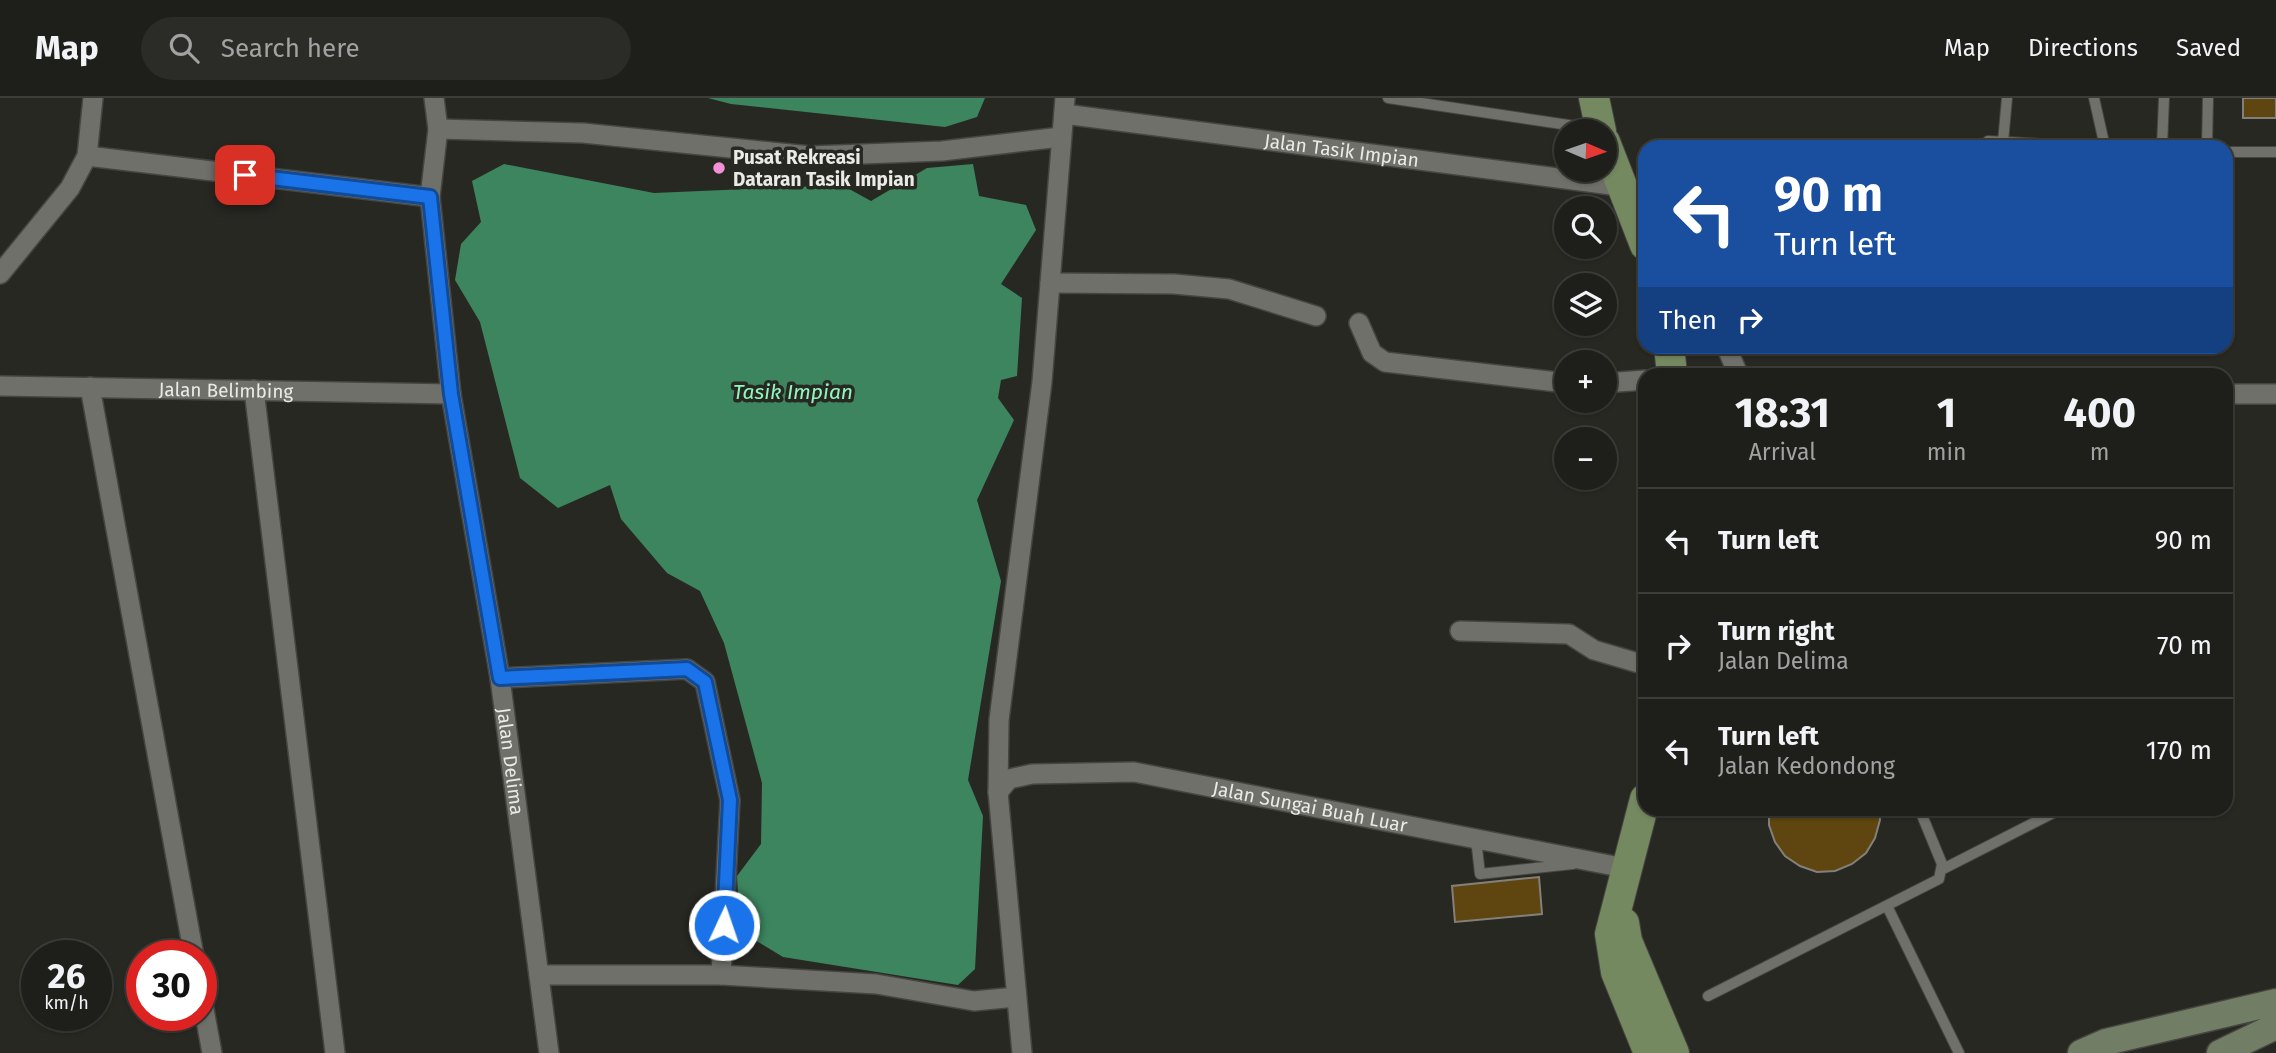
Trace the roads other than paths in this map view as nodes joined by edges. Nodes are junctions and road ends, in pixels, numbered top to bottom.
1 (93, 98) edge
2 (434, 98) edge
3 (1388, 98) edge
4 (1594, 98) edge
5 (2007, 98) edge
6 (2094, 98) edge
7 (2164, 98) edge
8 (2208, 98) edge
9 (1064, 106) edge
10 (1599, 119) edge
11 (1554, 126) edge
12 (438, 129) junction
13 (1061, 137) junction
14 (2003, 140) edge
15 (2103, 140) edge
16 (2162, 140) edge
17 (2207, 140) edge
18 (2233, 152) edge
19 (2276, 152) edge
20 (87, 156) junction
21 (1617, 180) edge
22 (1619, 186) junction
23 (430, 197) junction
24 (1638, 229) edge
25 (0, 274) edge
26 (1050, 283) junction
27 (1316, 316) dead end
28 (1359, 323) dead end
29 (1638, 381) edge
30 (1554, 382) edge
31 (1617, 382) edge
32 (0, 386) edge
33 (90, 387) junction
34 (254, 390) junction
35 (451, 394) junction
36 (2233, 394) edge
37 (2276, 394) edge
38 (1460, 631) dead end
39 (1638, 663) edge
40 (500, 678) junction
41 (998, 792) junction
42 (1640, 816) edge
43 (1922, 816) edge
44 (2047, 816) edge
45 (1475, 837) junction
46 (1594, 862) junction
47 (1943, 869) junction
48 (1622, 882) junction
49 (1887, 906) junction
50 (191, 940) edge
51 (539, 975) junction
52 (721, 975) junction
53 (1708, 996) dead end
54 (1016, 997) junction
55 (2276, 1002) edge
56 (2276, 1009) edge
57 (2276, 1026) edge
58 (208, 1031) edge
59 (212, 1053) edge
60 (335, 1053) edge
61 (549, 1053) edge
62 (1022, 1053) edge
63 (1649, 1053) edge
64 (1674, 1053) edge
65 (1959, 1053) edge
66 (2081, 1053) edge
67 (2132, 1053) edge
68 (2220, 1053) edge

1 - 20 street
2 - 12 street, Jalan Delima
3 - 11 lane
4 - 10 main road
5 - 14 lane
6 - 15 lane
7 - 16 lane
8 - 17 lane
9 - 13 street
9 - 22 street, Jalan Tasik Impian
12 - 13 street
12 - 23 street, Jalan Delima
13 - 26 street
18 - 19 lane
20 - 23 street
20 - 25 street
21 - 22 main road
22 - 24 main road
23 - 35 street, Jalan Delima
26 - 27 street
26 - 41 street
28 - 30 street
29 - 31 street
32 - 33 street, Jalan Belimbing
33 - 34 street, Jalan Belimbing
33 - 50 street
34 - 35 street, Jalan Belimbing
34 - 60 street
35 - 40 street, Jalan Delima
36 - 37 street
38 - 39 street
40 - 51 street, Jalan Delima
40 - 52 street
41 - 45 street, Jalan Sungai Buah Luar
41 - 54 street
42 - 48 main road
43 - 47 lane
44 - 47 lane
45 - 46 street, Jalan Sungai Buah Luar
45 - 46 lane
46 - 48 street, Jalan Sungai Buah Luar
47 - 49 lane
48 - 63 main road
48 - 64 main road
49 - 53 lane
49 - 65 lane
51 - 52 street
51 - 61 street, Jalan Delima
52 - 54 street
54 - 62 street
55 - 66 main road
56 - 67 main road
57 - 68 main road
58 - 59 street

